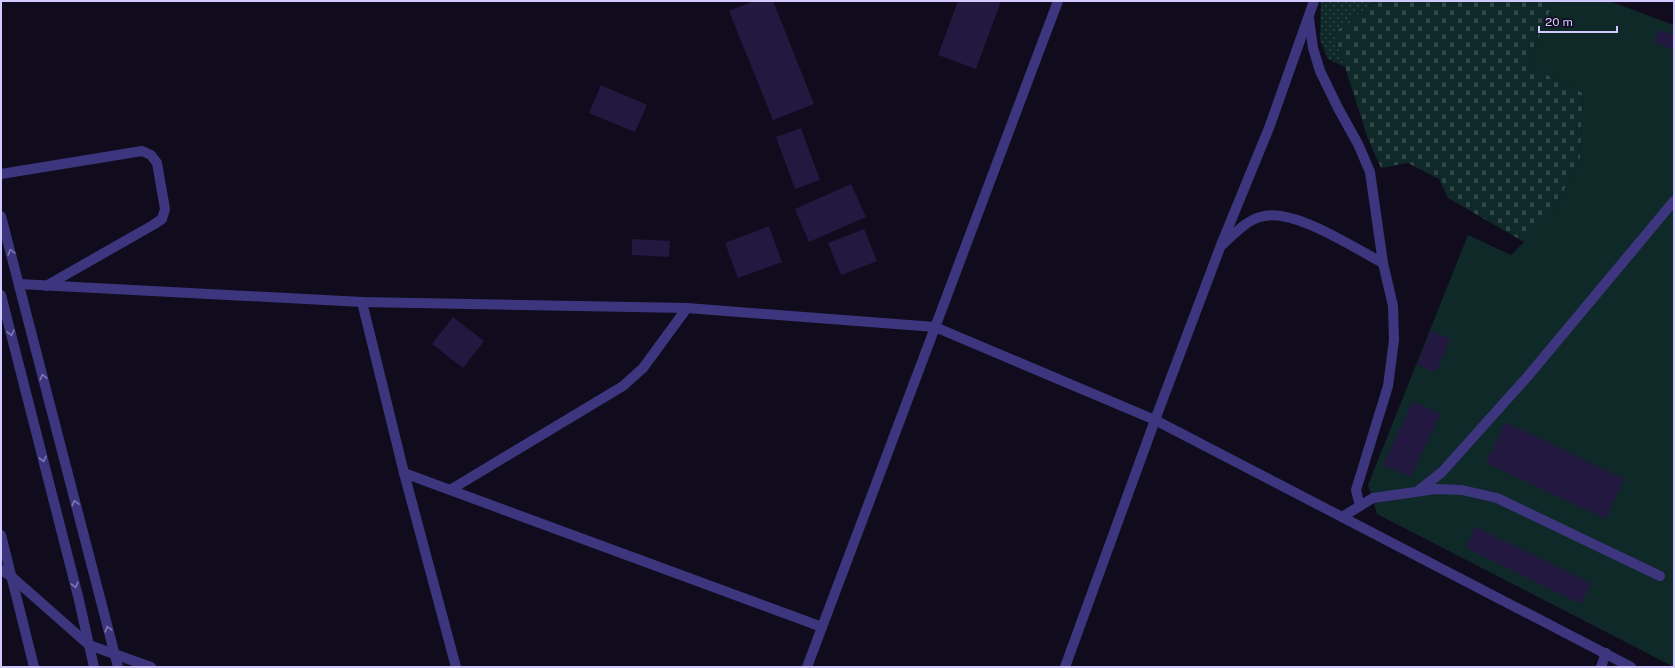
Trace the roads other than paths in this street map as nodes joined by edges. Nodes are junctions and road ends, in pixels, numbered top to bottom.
1 (1058, 1) edge
2 (1314, 1) edge
3 (1309, 17) junction
4 (1, 174) edge
5 (1674, 201) edge
6 (1, 216) edge
7 (1221, 245) junction
8 (1383, 263) junction
9 (19, 284) junction
10 (46, 286) junction
11 (1, 295) edge
12 (362, 302) junction
13 (687, 308) junction
14 (935, 327) junction
15 (1155, 420) junction
16 (404, 473) junction
17 (450, 490) junction
18 (1418, 491) junction
19 (1360, 506) junction
20 (1342, 517) junction
21 (1, 536) edge
22 (1, 570) edge
23 (1660, 576) dead end
24 (12, 577) junction
25 (822, 627) junction
26 (89, 646) junction
27 (1606, 653) junction
28 (114, 654) junction
29 (34, 667) edge
30 (94, 667) edge
31 (118, 667) edge
32 (151, 667) edge
33 (456, 667) edge
34 (807, 667) edge
35 (1065, 667) edge
36 (1601, 667) edge
37 (1631, 667) edge

1 - 14 street
2 - 3 street
3 - 7 street
3 - 8 street
4 - 10 street
5 - 18 street
9 -> 6 street
7 - 8 street
7 - 15 street
8 - 19 street
9 - 10 street
28 -> 9 street
10 - 12 street
11 -> 26 street
12 - 13 street
12 - 16 street
13 - 14 street
13 - 17 street
14 - 15 street
14 - 25 street
15 - 20 street
15 - 35 street
16 - 17 street
16 - 33 street
17 - 25 street
18 - 19 street
18 - 23 street
19 - 20 street
20 - 27 street
21 - 24 street
22 - 24 street
24 - 26 street
24 - 29 street
25 - 34 street
26 - 28 street
26 - 30 street
27 - 36 street
27 - 37 street
28 - 31 street
28 - 32 street

